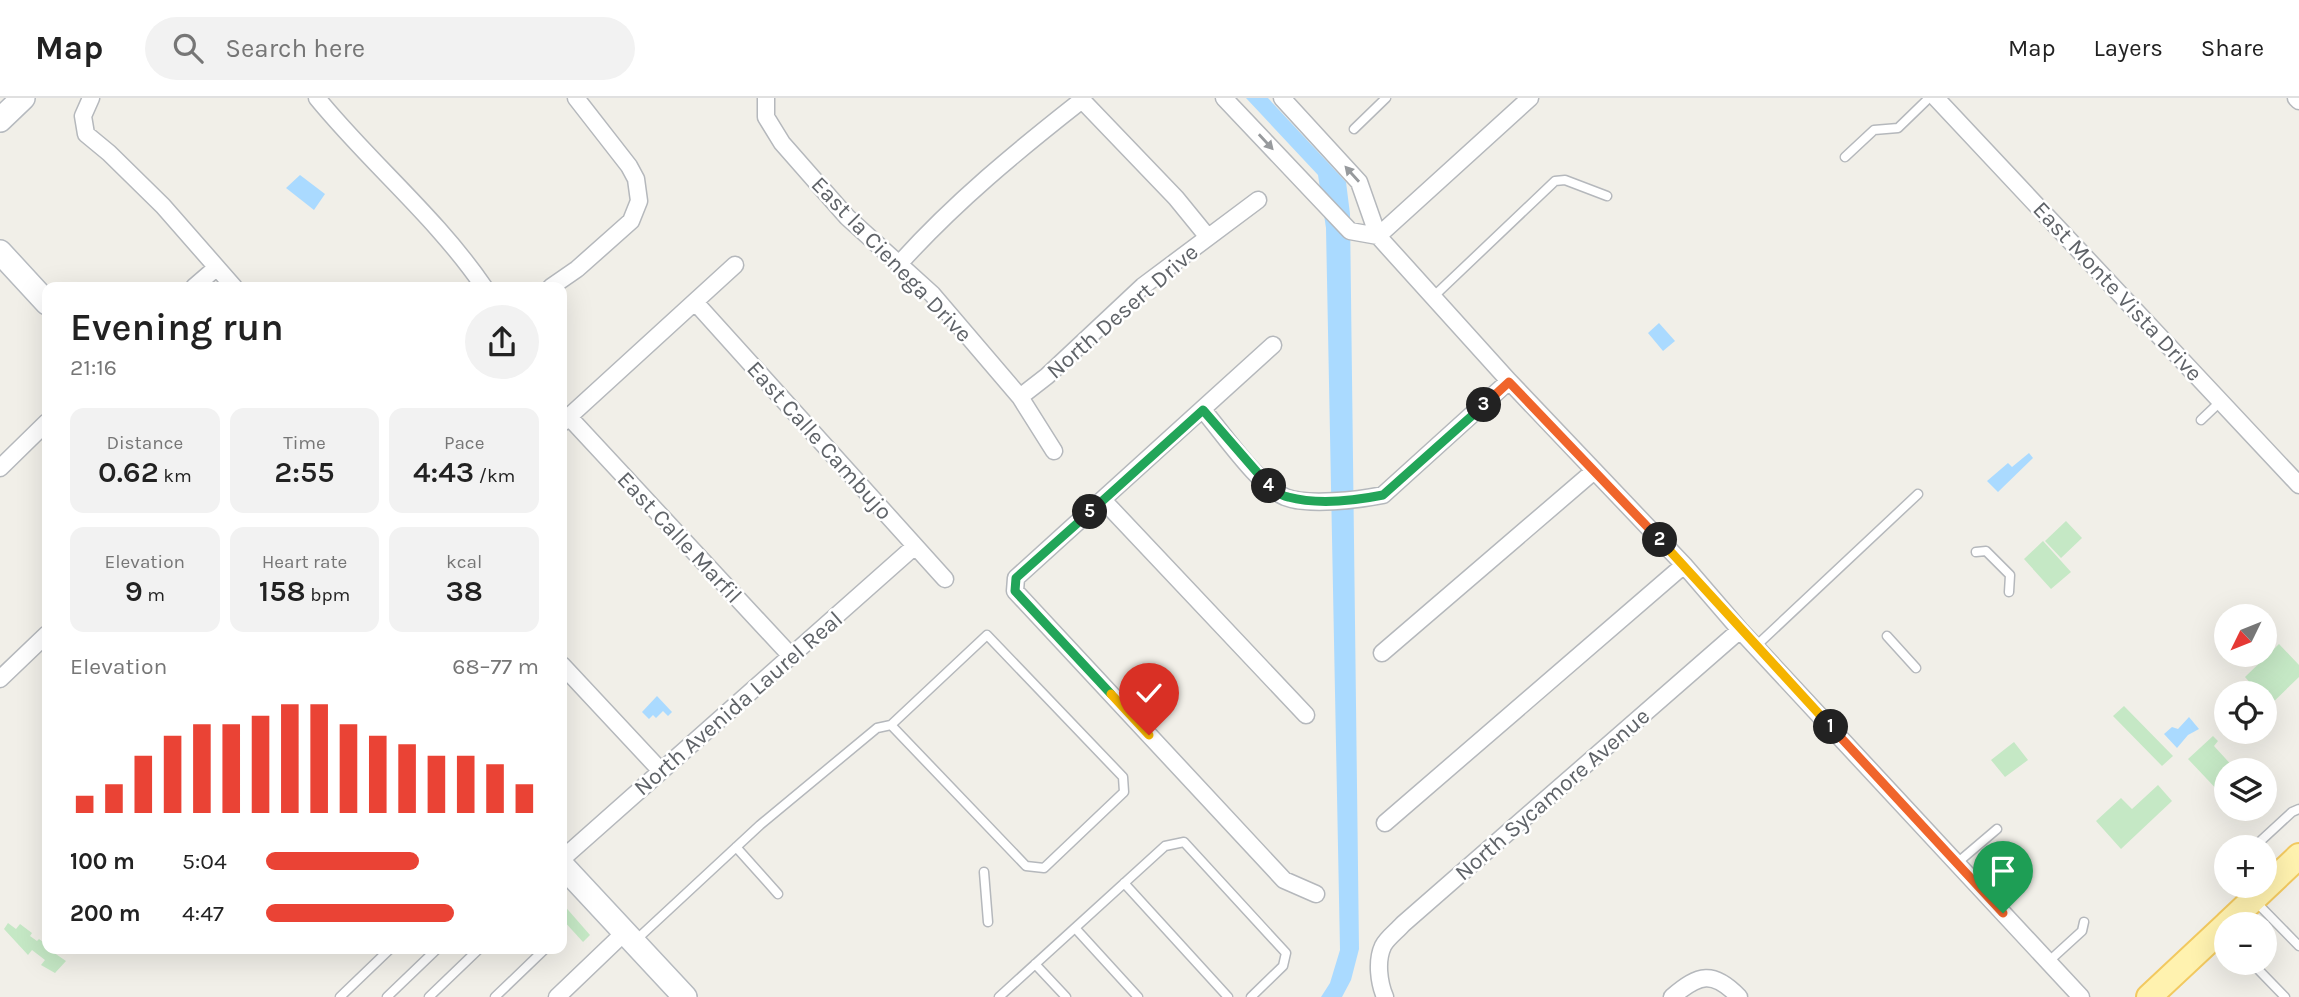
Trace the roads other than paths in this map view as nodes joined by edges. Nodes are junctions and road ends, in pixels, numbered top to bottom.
1 (23, 98) edge
2 (91, 98) edge
3 (317, 98) edge
4 (576, 98) edge
5 (766, 98) edge
6 (1224, 98) edge
7 (1282, 98) edge
8 (1386, 98) edge
9 (1530, 98) edge
10 (1929, 98) edge
11 (1937, 98) edge
12 (1081, 99) edge
13 (0, 120) edge
14 (1354, 128) dead end
15 (1845, 157) dead end
16 (1607, 196) dead end
17 (1258, 200) dead end
18 (1207, 236) junction
19 (1378, 236) junction
20 (0, 251) edge
21 (900, 263) junction
22 (735, 265) dead end
23 (216, 268) junction
24 (200, 282) edge
25 (229, 282) edge
26 (480, 282) edge
27 (558, 282) edge
28 (42, 297) edge
29 (1433, 297) junction
30 (695, 302) junction
31 (1273, 345) dead end
32 (1509, 382) junction
33 (1020, 397) junction
34 (2221, 401) junction
35 (1203, 410) junction
36 (567, 418) edge
37 (2201, 420) dead end
38 (567, 422) edge
39 (42, 427) edge
40 (1054, 452) dead end
41 (0, 468) edge
42 (1594, 471) junction
43 (2299, 485) edge
44 (1918, 494) dead end
45 (1103, 500) junction
46 (915, 546) junction
47 (1976, 552) dead end
48 (1684, 565) junction
49 (945, 579) dead end
50 (2008, 592) dead end
51 (1740, 630) junction
52 (1886, 636) dead end
53 (42, 639) edge
54 (1756, 646) junction
55 (1382, 653) dead end
56 (791, 656) junction
57 (1916, 668) dead end
58 (567, 670) edge
59 (0, 679) edge
60 (1306, 715) dead end
61 (891, 725) junction
62 (660, 771) junction
63 (2299, 809) edge
64 (1385, 823) dead end
65 (1997, 829) dead end
66 (2267, 835) edge
67 (736, 847) junction
68 (567, 855) edge
69 (1957, 863) junction
70 (2294, 865) edge
71 (567, 870) edge
72 (984, 872) dead end
73 (2277, 877) edge
74 (1124, 883) junction
75 (778, 894) dead end
76 (1317, 894) dead end
77 (2253, 898) edge
78 (2268, 898) edge
79 (2240, 912) edge
80 (988, 922) dead end
81 (2084, 922) dead end
82 (1075, 928) junction
83 (630, 937) junction
84 (2214, 939) edge
85 (2299, 946) edge
86 (385, 954) edge
87 (432, 954) edge
88 (474, 954) edge
89 (540, 954) edge
90 (2048, 962) junction
91 (1035, 964) junction
92 (2264, 975) edge
93 (340, 997) edge
94 (387, 997) edge
95 (429, 997) edge
96 (495, 997) edge
97 (557, 997) edge
98 (685, 997) edge
99 (999, 997) edge
100 (1066, 997) edge
101 (1138, 997) edge
102 (1228, 997) edge
103 (1251, 997) edge
104 (1385, 997) edge
105 (1672, 997) edge
106 (1739, 997) edge
107 (2081, 997) edge
108 (2149, 997) edge
109 (2285, 997) edge

1 - 13 main road
2 - 23 street
3 - 26 street
4 - 27 street
5 - 21 street, East la Cienega Drive
6 -> 19 street
19 -> 7 street
8 - 14 lane
9 - 19 street
10 - 15 lane
11 - 34 street, East Monte Vista Drive
12 - 18 street
12 - 21 street
16 - 29 lane
17 - 18 street, North Desert Drive
18 - 33 street, North Desert Drive
19 - 29 street
20 - 28 main road
21 - 33 street, East la Cienega Drive
22 - 30 street
23 - 24 street
23 - 25 street
29 - 32 street
30 - 36 street
30 - 46 street, East Calle Cambujo
31 - 35 street
32 - 35 street
32 - 42 street
33 - 40 street, East la Cienega Drive
34 - 37 lane
34 - 43 street, East Monte Vista Drive
35 - 45 street
38 - 56 street, East Calle Marfil
39 - 41 street
42 - 48 street
42 - 55 street
44 - 54 lane
45 - 60 street
45 - 76 street
46 - 49 street, East Calle Cambujo
46 - 56 street, North Avenida Laurel Real
47 - 50 lane
48 - 51 street
48 - 64 street
51 - 54 street
51 - 104 street, North Sycamore Avenue
52 - 57 lane
53 - 59 street
54 - 69 street
56 - 62 street, North Avenida Laurel Real
58 - 62 street
61 - 61 lane
61 - 67 lane
62 - 68 street, North Avenida Laurel Real
63 - 66 lane
65 - 69 lane
67 - 75 lane
67 - 83 lane
69 - 90 street
70 - 73 main road
71 - 83 main road
72 - 80 lane
74 - 82 lane
74 - 102 lane
74 - 103 lane
77 - 79 main road
78 - 85 lane
81 - 90 lane
82 - 91 lane
82 - 101 lane
83 - 97 street
83 - 98 main road
84 - 108 main road
86 - 93 lane
87 - 94 lane
88 - 95 lane
89 - 96 lane
90 - 107 street
91 - 99 lane
91 - 100 lane
92 - 109 lane
105 - 106 street

